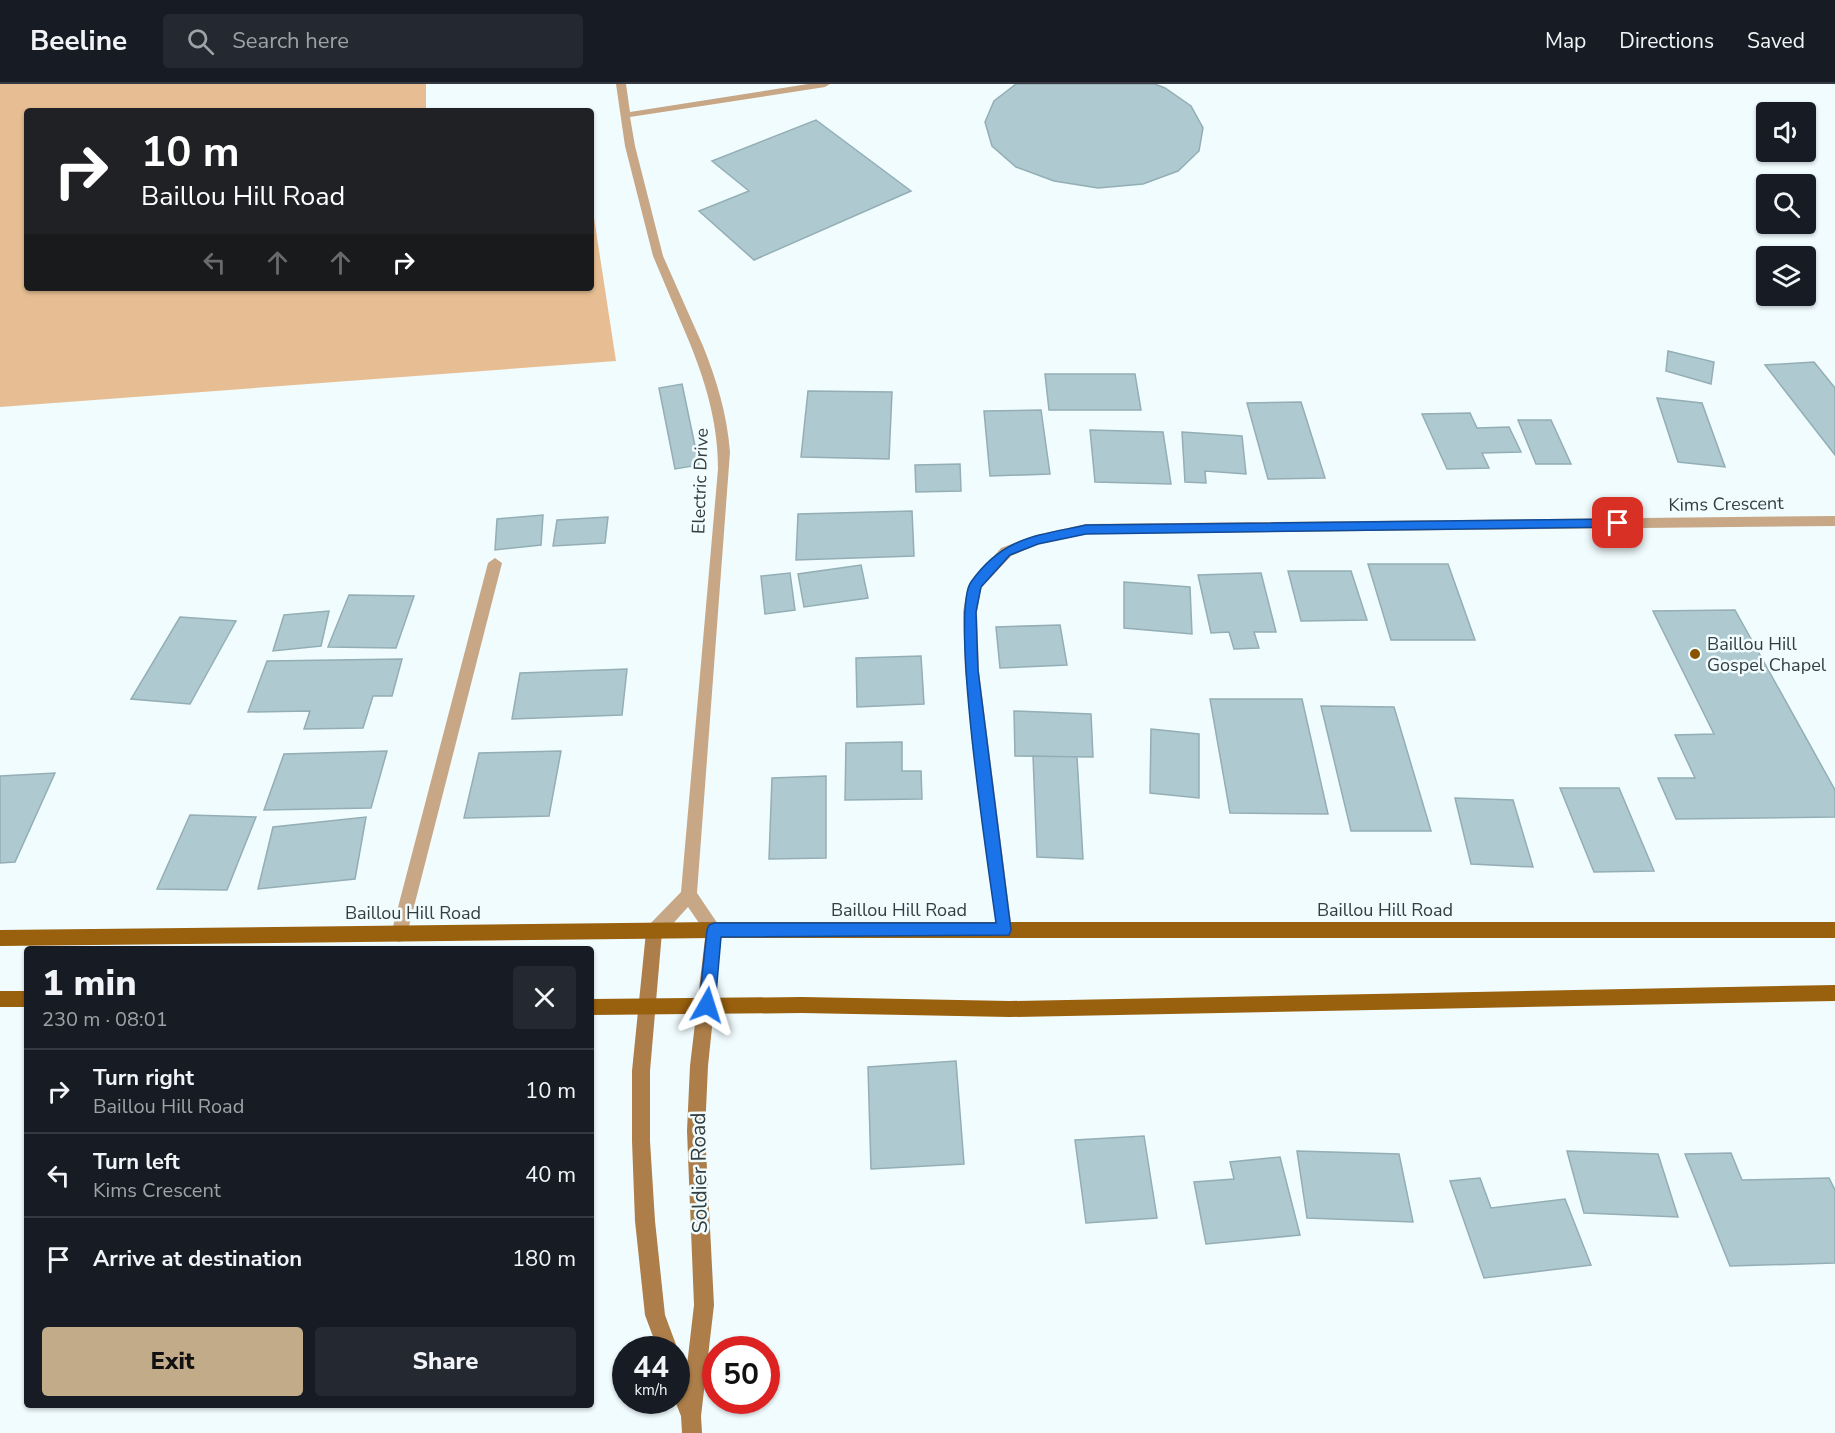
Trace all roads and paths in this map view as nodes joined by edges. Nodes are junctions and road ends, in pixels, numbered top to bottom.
1 (621, 84) edge
2 (825, 84) edge
3 (625, 115) junction
4 (1835, 520) edge
5 (495, 563) dead end
6 (688, 895) junction
7 (714, 930) junction
8 (1004, 930) junction
9 (1835, 930) edge
10 (654, 932) junction
11 (399, 934) junction
12 (0, 938) edge
13 (1835, 993) edge
14 (0, 999) edge
15 (24, 999) edge
16 (646, 1005) junction
17 (707, 1005) junction
18 (594, 1007) edge
19 (663, 1336) edge
20 (692, 1424) edge

1 - 3 street, Electric Drive
2 - 3 street
3 - 6 street, Electric Drive
4 - 8 street, Kims Crescent
5 - 11 street
6 - 7 street
6 - 10 street
7 - 8 main road, Baillou Hill Road
7 - 10 main road, Baillou Hill Road
7 - 17 main road, Soldier Road
8 - 9 main road, Baillou Hill Road
10 - 11 main road, Baillou Hill Road
10 - 16 main road
11 - 12 main road, Baillou Hill Road
13 - 17 main road
14 - 15 main road
16 - 17 main road
16 - 18 main road
16 - 19 main road
17 - 20 main road, Soldier Road

